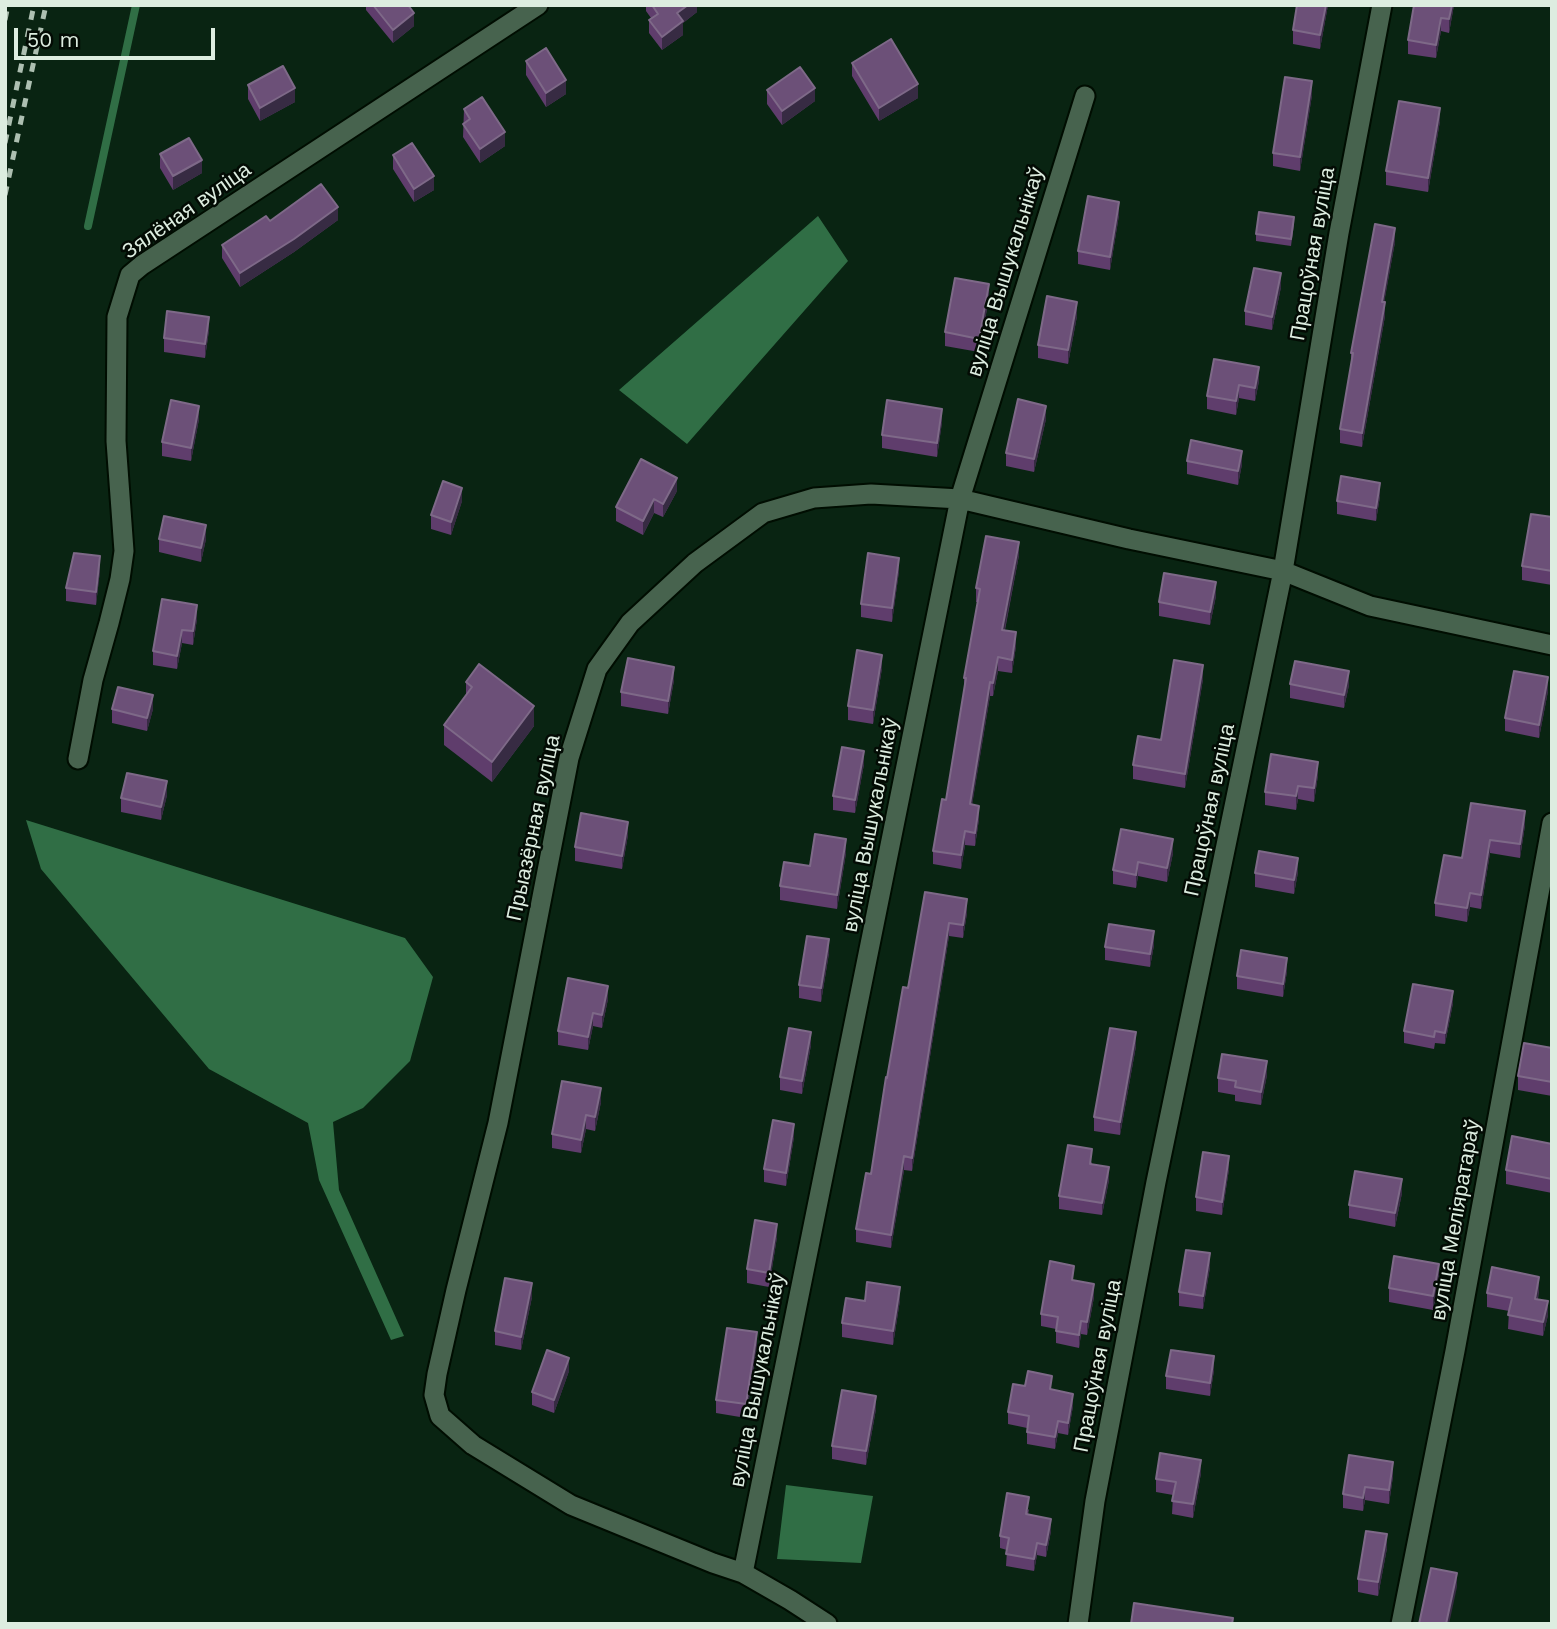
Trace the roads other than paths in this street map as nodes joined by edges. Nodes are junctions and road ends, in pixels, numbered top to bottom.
1 (538, 5) edge
2 (1382, 5) edge
3 (1085, 96) dead end
4 (960, 499) junction
5 (1283, 571) junction
6 (1552, 645) edge
7 (78, 759) dead end
8 (1552, 824) edge
9 (743, 1573) junction
10 (827, 1624) edge
11 (1078, 1624) edge
12 (1401, 1624) edge

1 - 7 street, Зялёная вуліца
2 - 5 street, Працоўная вуліца
3 - 4 street, вуліца Вышукальнікаў
4 - 5 street, Прыазёрная вуліца
4 - 9 street, вуліца Вышукальнікаў
4 - 9 street, Прыазёрная вуліца
5 - 6 street, Прыазёрная вуліца
5 - 11 street, Працоўная вуліца
8 - 12 street, вуліца Меліяратараў
9 - 10 street

